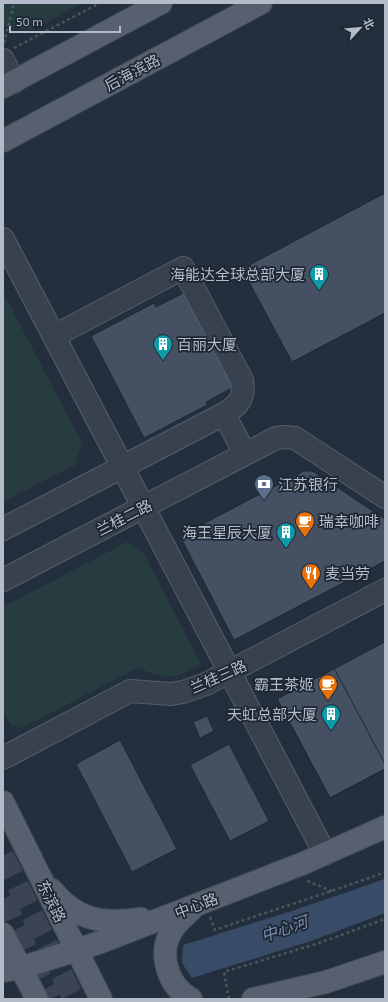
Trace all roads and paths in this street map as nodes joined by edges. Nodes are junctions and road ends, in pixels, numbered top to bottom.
1 (14, 3) edge
2 (100, 3) edge
3 (161, 3) edge
4 (261, 3) edge
5 (3, 45) edge
6 (6, 55) edge
7 (9, 84) edge
8 (3, 141) edge
9 (3, 239) edge
10 (54, 336) junction
11 (224, 414) junction
12 (245, 454) junction
13 (122, 467) junction
14 (385, 497) edge
15 (144, 507) junction
16 (3, 528) edge
17 (3, 580) edge
18 (385, 590) edge
19 (230, 672) junction
20 (3, 758) edge
21 (3, 802) edge
22 (385, 827) edge
23 (325, 854) junction
24 (385, 872) edge
25 (40, 877) junction
26 (196, 905) junction
27 (170, 916) junction
28 (385, 919) edge
29 (215, 930) dead end
30 (3, 934) edge
31 (76, 951) junction
32 (385, 962) edge
33 (12, 970) edge
34 (37, 999) edge
35 (101, 999) edge
36 (191, 999) edge
37 (229, 999) edge
38 (253, 999) edge

1 - 5 path
2 - 6 path
3 - 7 main road
4 - 8 main road, 后海滨路
6 - 7 street
9 - 10 street
10 - 11 street
10 - 13 street
11 - 12 street
11 - 13 street
12 - 14 street, 兰桂二路
12 - 15 street, 兰桂二路
13 - 15 street
13 - 16 street
15 - 17 street, 兰桂二路
15 - 19 street
18 - 19 street, 兰桂三路
19 - 20 street, 兰桂三路
19 - 23 street
21 - 25 main road, 东滨路
22 - 23 main road, 中心路
23 - 26 main road, 中心路
24 - 29 path
25 - 27 main road
25 - 31 main road, 东滨路
26 - 27 main road, 中心路
26 - 36 main road
27 - 31 main road, 中心路
28 - 37 path
30 - 33 main road
31 - 33 main road, 中心路
31 - 35 main road, 东滨路
32 - 38 main road
33 - 34 main road

